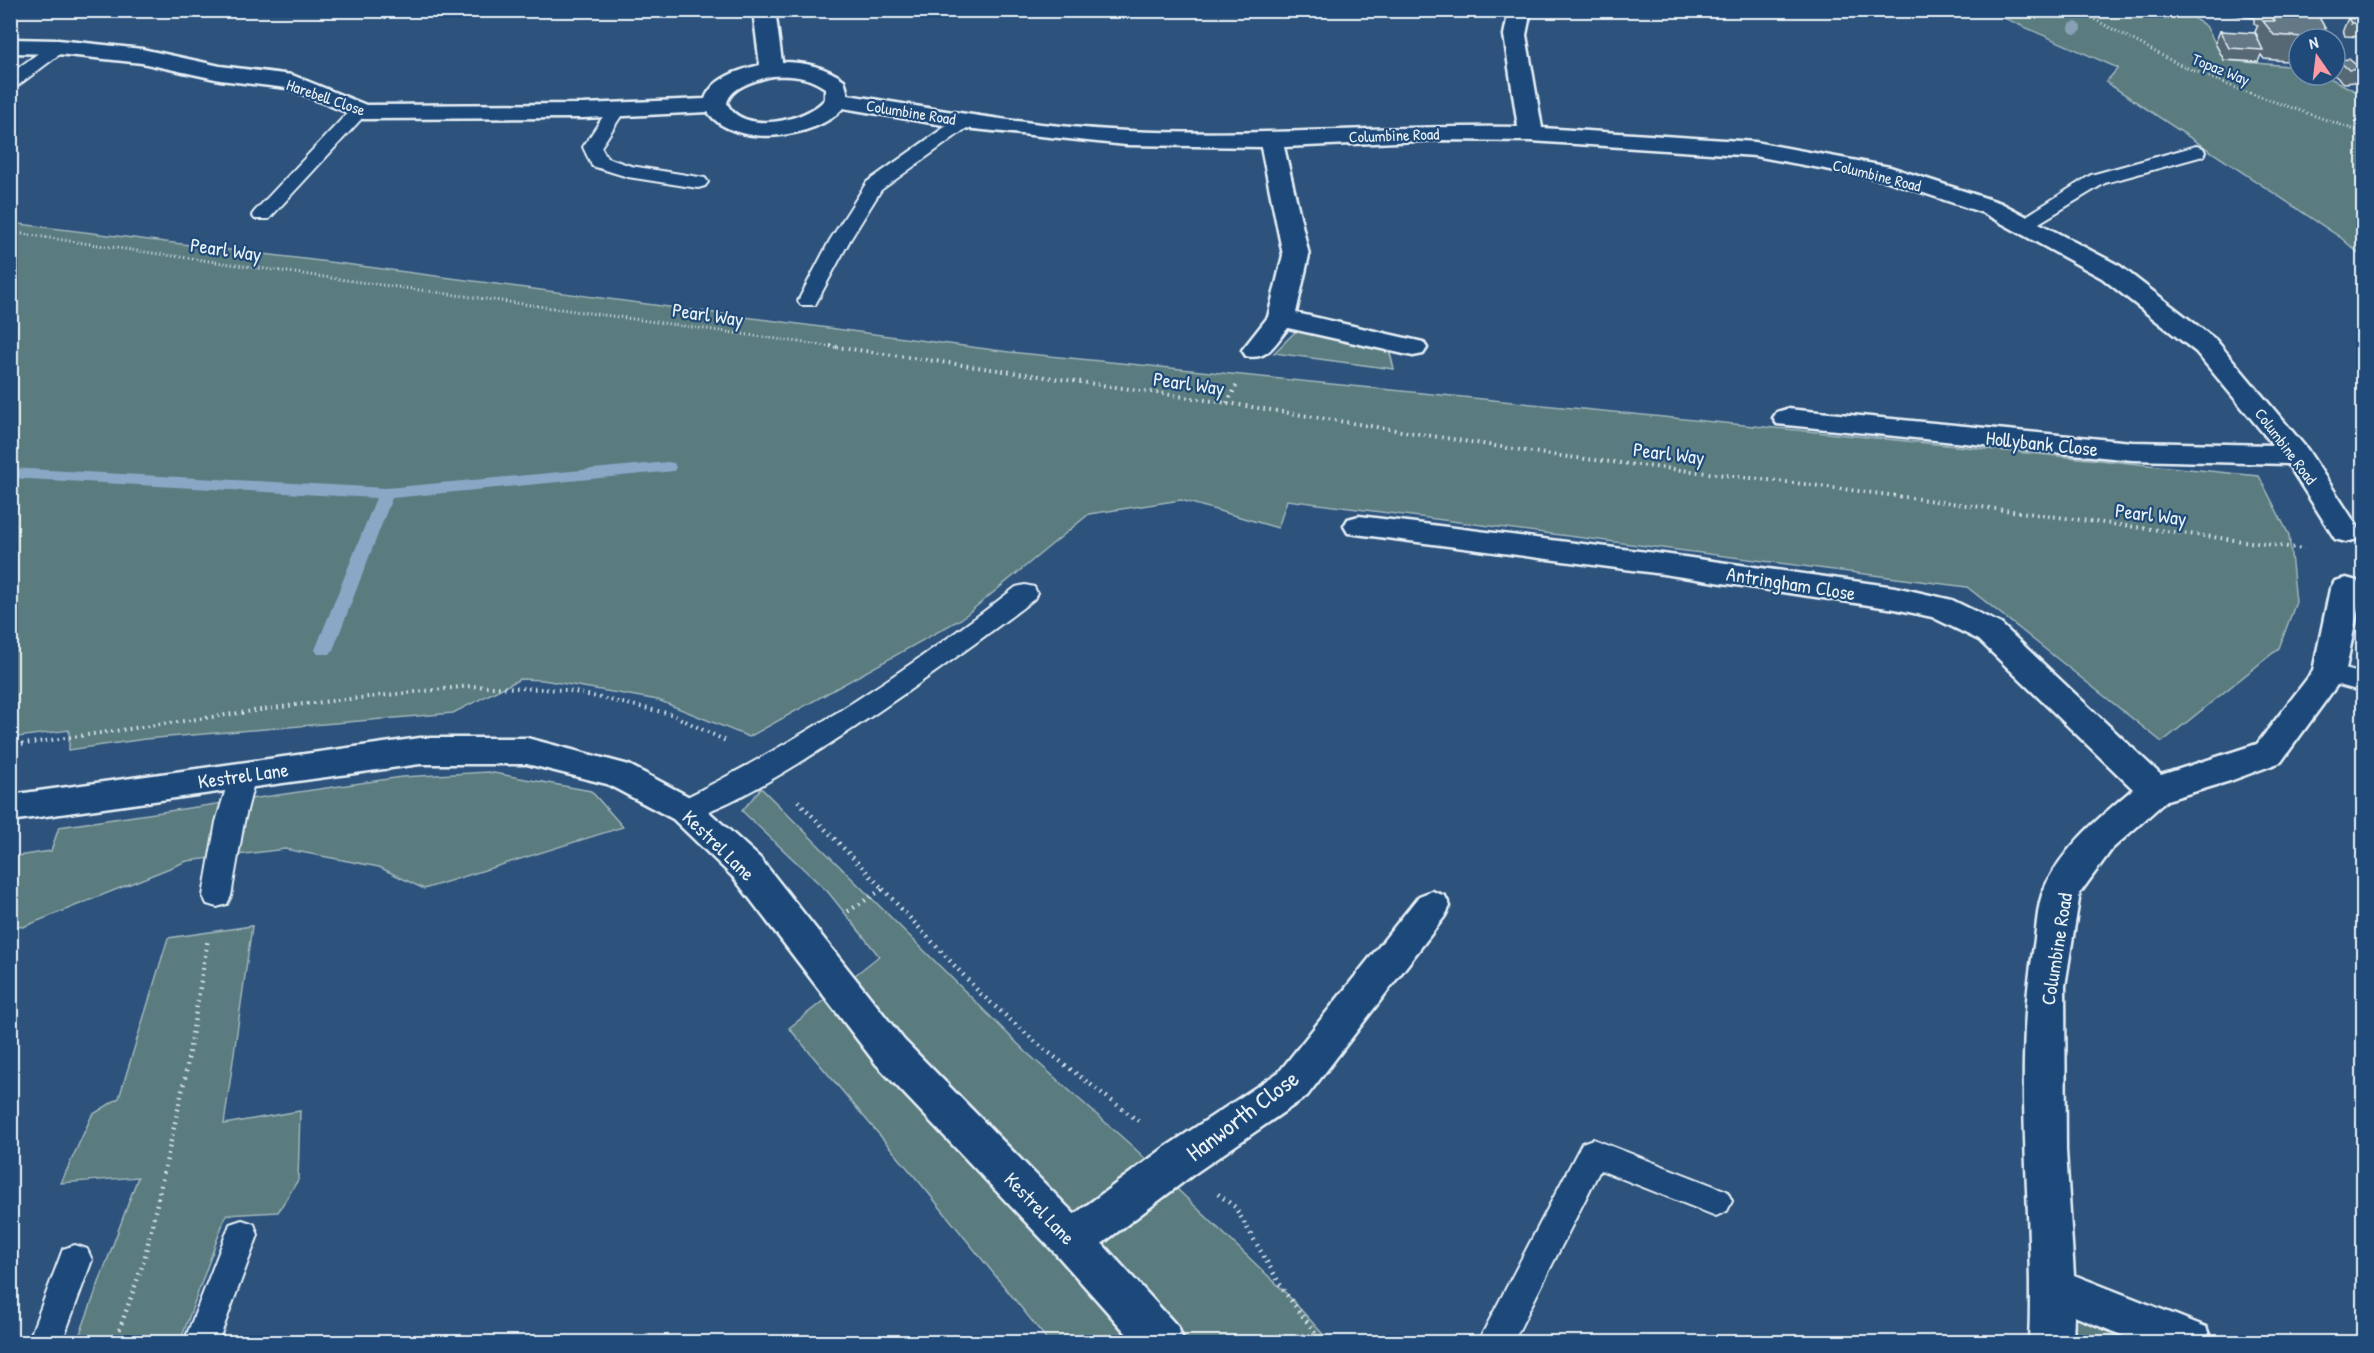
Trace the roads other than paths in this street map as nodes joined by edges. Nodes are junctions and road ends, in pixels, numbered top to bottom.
1 (764, 10) edge
2 (1520, 10) edge
3 (10, 46) edge
4 (58, 47) junction
5 (772, 69) junction
6 (10, 83) edge
7 (837, 100) junction
8 (716, 105) junction
9 (616, 110) junction
10 (359, 111) junction
11 (965, 121) junction
12 (1531, 134) junction
13 (1271, 140) junction
14 (2196, 152) dead end
15 (698, 182) dead end
16 (262, 215) dead end
17 (2022, 225) junction
18 (808, 301) dead end
19 (1281, 318) junction
20 (1413, 348) dead end
21 (1256, 350) dead end
22 (1787, 418) dead end
23 (2297, 455) junction
24 (1359, 526) dead end
25 (2346, 532) dead end
26 (2346, 589) dead end
27 (1025, 593) dead end
28 (2347, 679) edge
29 (243, 775) junction
30 (2156, 790) junction
31 (10, 808) edge
32 (685, 810) junction
33 (217, 896) road end
34 (1432, 906) dead end
35 (1716, 1201) dead end
36 (242, 1235) dead end
37 (1072, 1241) junction
38 (75, 1260) dead end
39 (2053, 1287) junction
40 (45, 1342) edge
41 (201, 1342) edge
42 (1162, 1342) edge
43 (1495, 1342) edge
44 (2051, 1342) edge
45 (2190, 1342) edge

1 - 5 street
2 - 12 street
3 - 4 street, Harebell Close
4 - 6 lane
4 - 10 street, Harebell Close
5 - 7 street, Columbine Road
5 - 8 street, Columbine Road
7 - 8 street
7 - 11 street, Columbine Road
8 - 9 street, Harebell Close
9 - 10 street, Harebell Close
9 - 15 lane
10 - 16 lane
11 - 13 street, Columbine Road
11 - 18 lane
12 - 13 street, Columbine Road
12 - 17 street, Columbine Road
13 - 19 street
14 - 17 lane
17 - 23 street, Columbine Road
19 - 20 street
19 - 21 street
22 - 23 street, Hollybank Close
23 - 25 street, Columbine Road
24 - 30 street, Antringham Close
26 - 28 street, Columbine Road
27 - 32 lane
28 - 30 street, Columbine Road
29 - 31 street, Kestrel Lane
29 - 32 street, Kestrel Lane
29 - 33 lane
30 - 39 street, Columbine Road
32 - 37 street, Kestrel Lane
34 - 37 street, Hanworth Close
35 - 43 lane
36 - 41 lane
37 - 42 street, Kestrel Lane
38 - 40 lane
39 - 44 street, Columbine Road
39 - 45 street

